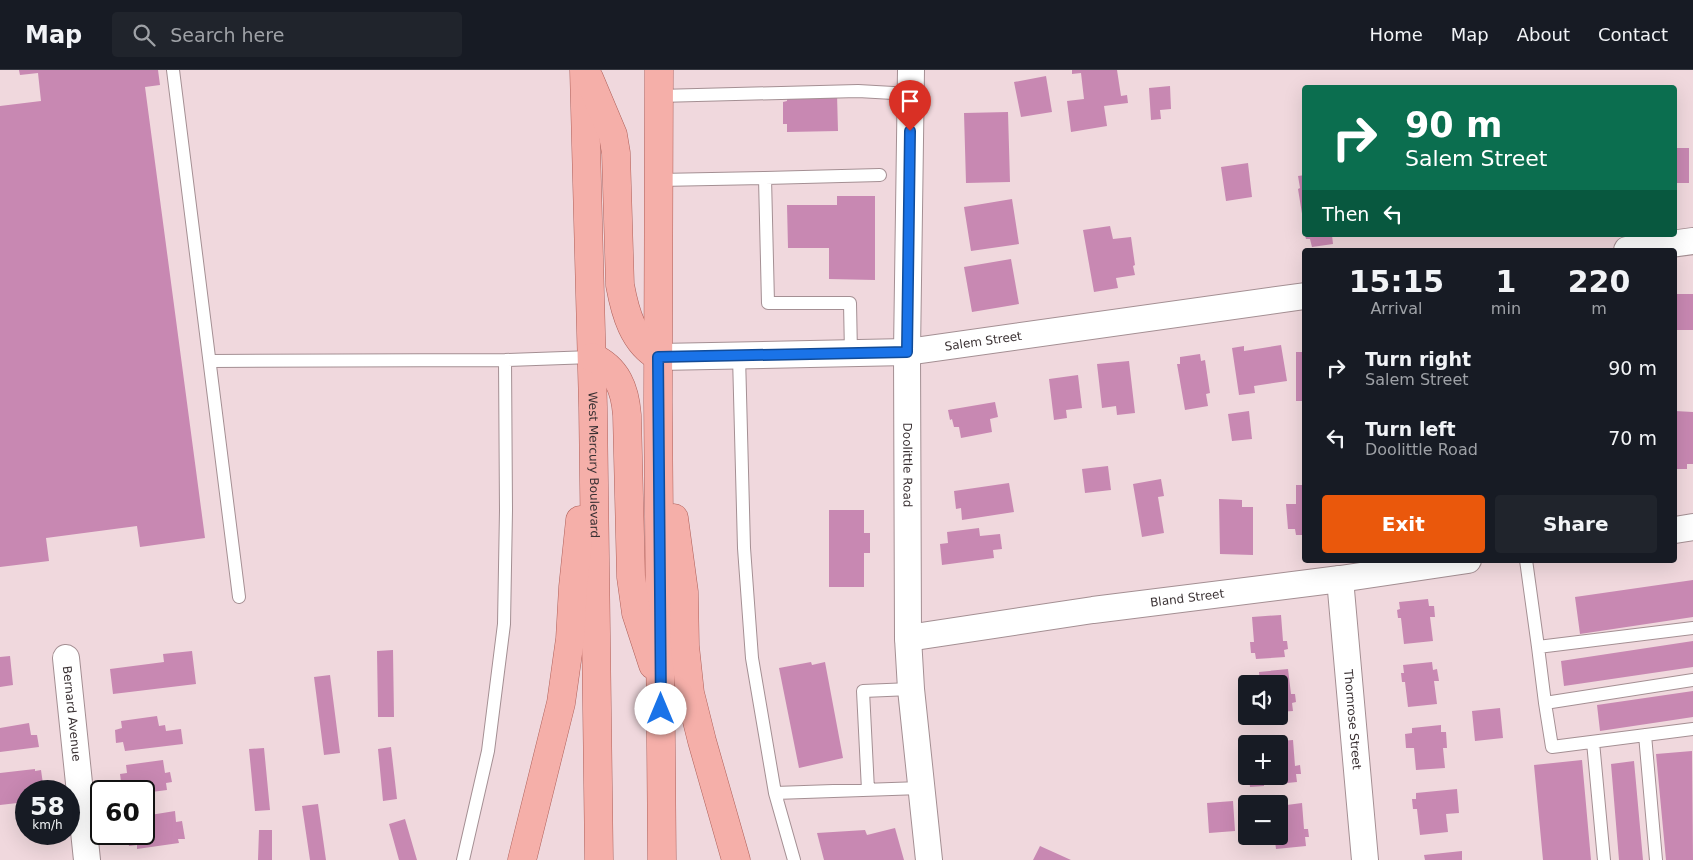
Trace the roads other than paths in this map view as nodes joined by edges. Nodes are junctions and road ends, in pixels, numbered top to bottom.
1 (173, 70) edge
2 (585, 70) edge
3 (911, 82) edge
4 (659, 83) edge
5 (880, 175) dead end
6 (765, 178) junction
7 (659, 180) junction
8 (1693, 241) edge
9 (1642, 248) edge
10 (1302, 296) edge
11 (907, 352) junction
12 (852, 354) junction
13 (739, 356) junction
14 (592, 357) junction
15 (658, 357) junction
16 (504, 360) junction
17 (211, 362) junction
18 (658, 402) junction
19 (593, 407) junction
20 (1693, 527) edge
21 (1677, 530) edge
22 (1448, 563) edge
23 (1526, 563) edge
24 (1340, 579) junction
25 (239, 597) dead end
26 (1693, 628) edge
27 (908, 638) junction
28 (1538, 647) junction
29 (66, 658) dead end
30 (1693, 680) edge
31 (911, 689) junction
32 (661, 690) junction
33 (1545, 703) junction
34 (1693, 729) edge
35 (1645, 735) junction
36 (1593, 742) junction
37 (921, 788) junction
38 (868, 790) junction
39 (775, 793) junction
40 (87, 860) edge
41 (463, 860) edge
42 (522, 860) edge
43 (599, 860) edge
44 (662, 860) edge
45 (736, 860) edge
46 (794, 860) edge
47 (928, 860) edge
48 (1366, 860) edge
49 (1604, 860) edge
50 (1656, 860) edge

1 - 17 lane
2 - 14 main road, West Mercury Boulevard
2 - 15 main road
3 - 4 lane
3 - 11 street, Doolittle Road
4 - 7 main road
5 - 6 lane
6 - 7 lane
6 - 12 lane
7 - 15 main road
8 - 9 street
10 - 11 street, Salem Street
11 - 12 street, Salem Street
11 - 27 street, Doolittle Road
12 - 13 street, Salem Street
13 - 15 street, Salem Street
13 - 39 lane
14 - 16 lane
14 - 19 main road, West Mercury Boulevard
14 - 32 main road
15 - 18 main road
16 - 17 lane
16 - 41 lane
17 - 25 lane
18 - 32 main road
18 - 45 main road
19 - 42 main road
19 - 43 main road, West Mercury Boulevard
20 - 21 street
22 - 24 street, Bland Street
23 - 28 lane
24 - 27 street, Bland Street
24 - 48 street, Thornrose Street
26 - 28 lane
27 - 31 street, Doolittle Road
28 - 33 lane
29 - 40 street, Bernard Avenue
30 - 33 lane
31 - 37 street, Doolittle Road
31 - 38 lane
32 - 44 main road
33 - 36 lane
34 - 35 lane
35 - 36 lane
35 - 50 lane
36 - 49 lane
37 - 38 lane
37 - 47 street, Doolittle Road
38 - 39 lane
39 - 46 lane

